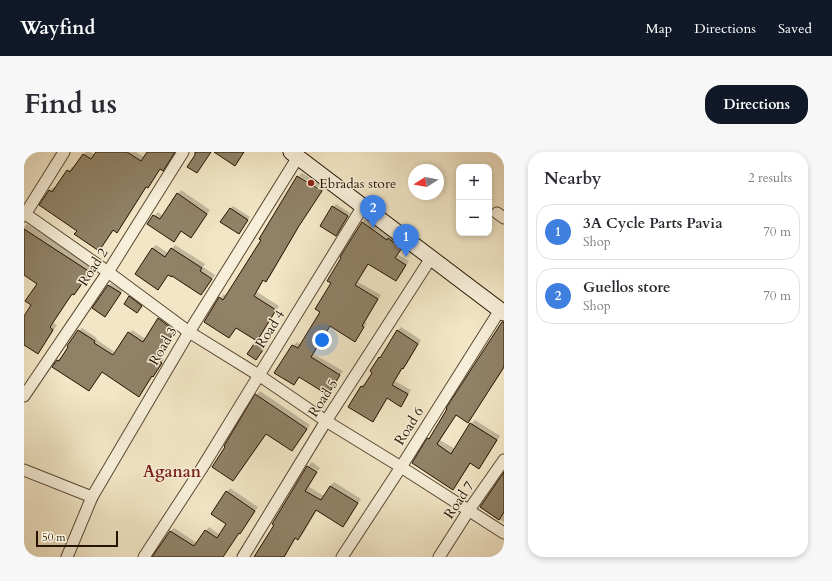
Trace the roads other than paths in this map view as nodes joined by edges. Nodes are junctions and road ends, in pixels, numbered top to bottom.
1 (64, 152) edge
2 (183, 152) edge
3 (295, 155) edge
4 (363, 206) junction
5 (24, 214) edge
6 (431, 258) junction
7 (108, 272) junction
8 (502, 312) edge
9 (189, 332) junction
10 (260, 376) junction
11 (24, 396) edge
12 (326, 421) junction
13 (504, 460) edge
14 (401, 467) junction
15 (24, 470) edge
16 (92, 498) junction
17 (469, 510) junction
18 (504, 533) edge
19 (67, 557) edge
20 (144, 557) edge
21 (243, 557) edge
22 (342, 557) edge
23 (439, 557) edge

1 - 5 street
2 - 7 street, Road 2
3 - 4 main road
3 - 9 street, Road 3
4 - 6 main road
4 - 10 street, Road 4
5 - 7 street
6 - 8 main road
6 - 12 street, Road 5
7 - 9 street
7 - 11 street, Road 2
8 - 14 street, Road 6
9 - 10 street
9 - 16 street, Road 3
10 - 12 street
10 - 20 street, Road 4
12 - 14 street
12 - 21 street, Road 5
13 - 17 street, Road 7
14 - 17 street
14 - 22 street, Road 6
15 - 16 street
16 - 19 street, Road 3
17 - 18 street
17 - 23 street, Road 7

